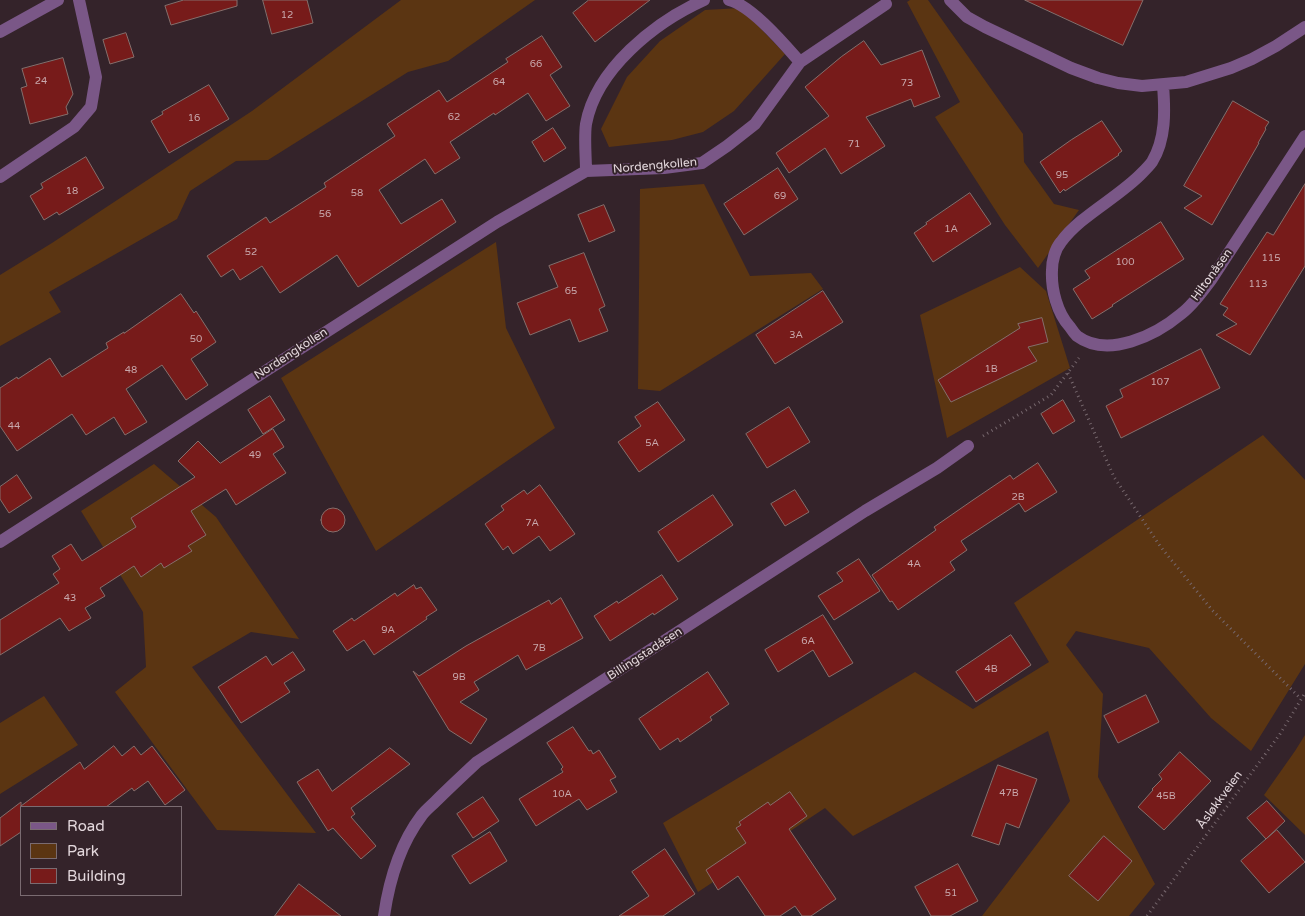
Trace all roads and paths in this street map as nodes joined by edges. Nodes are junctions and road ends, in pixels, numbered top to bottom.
1 (58, 0) edge
2 (79, 0) edge
3 (704, 0) edge
4 (729, 0) edge
5 (950, 0) edge
6 (886, 4) dead end
7 (1305, 27) edge
8 (0, 32) edge
9 (800, 62) junction
10 (1163, 85) junction
11 (1305, 136) edge
12 (586, 171) junction
13 (0, 177) edge
14 (1091, 342) junction
15 (1068, 373) junction
16 (968, 446) joint
17 (0, 542) edge
18 (1305, 693) edge
19 (1301, 700) junction
20 (384, 916) edge
21 (1147, 916) edge

1 - 8 street
2 - 13 street
3 - 12 street
4 - 9 street
5 - 10 street
6 - 9 street, Nordengkollen
7 - 10 street
9 - 12 street, Nordengkollen
10 - 14 street, Hiltonåsen
11 - 14 street, Hiltonåsen
12 - 17 street, Nordengkollen
14 - 15 path
15 - 16 path
15 - 19 path
16 - 20 street, Billingstadåsen
18 - 19 path, Åsløkkveien
19 - 21 path, Åsløkkveien

